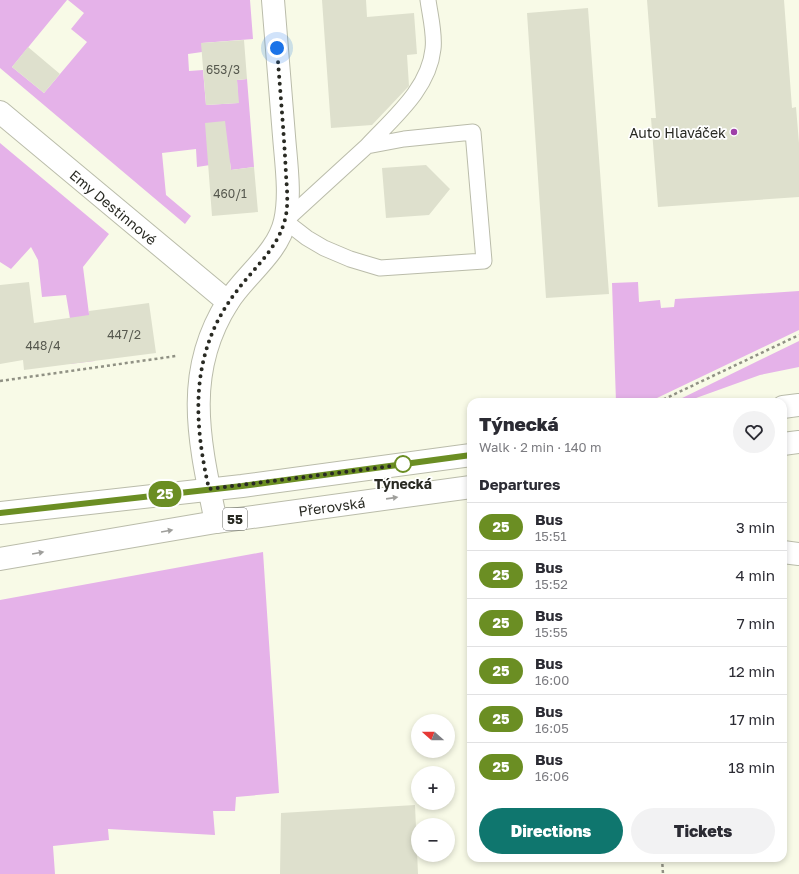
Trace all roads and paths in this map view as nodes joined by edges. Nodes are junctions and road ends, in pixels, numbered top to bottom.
1 (273, 0) edge
2 (428, 0) edge
3 (0, 112) edge
4 (367, 146) junction
5 (285, 221) junction
6 (228, 302) junction
7 (799, 335) edge
8 (202, 360) junction
9 (0, 381) edge
10 (666, 398) edge
11 (799, 405) edge
12 (787, 406) edge
13 (799, 442) edge
14 (787, 444) edge
15 (467, 456) edge
16 (467, 488) edge
17 (209, 489) junction
18 (0, 513) edge
19 (216, 522) junction
20 (787, 552) edge
21 (799, 554) edge
22 (0, 559) edge
23 (662, 862) edge
24 (663, 874) edge

1 - 5 main road
2 - 4 lane
3 - 6 main road, Emy Destinnové
4 - 5 lane
4 - 5 lane
5 - 6 main road
6 - 8 main road
7 - 10 path
8 - 9 path
8 - 17 main road
11 - 12 main road
13 - 14 main road
15 - 17 main road, 55
19 -> 16 main road, Přerovská / 55
17 - 18 main road, 55
17 - 19 main road
22 -> 19 main road, Přerovská / 55
20 - 21 main road
23 - 24 path

